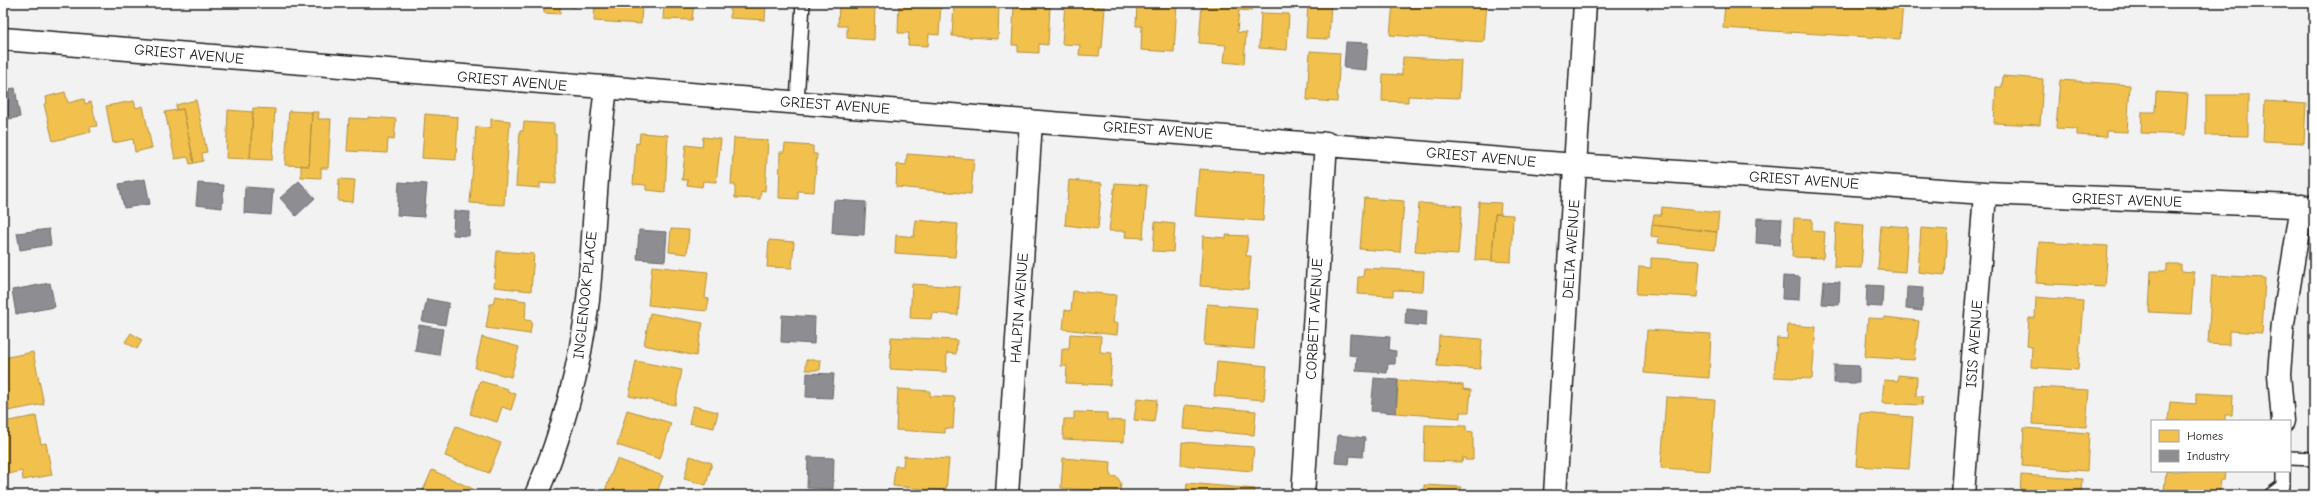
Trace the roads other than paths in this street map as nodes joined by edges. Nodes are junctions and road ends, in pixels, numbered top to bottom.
1 (803, 3) edge
2 (1585, 3) edge
3 (3, 39) edge
4 (606, 89) junction
5 (797, 102) junction
6 (1031, 121) junction
7 (1326, 143) junction
8 (1576, 165) junction
9 (1985, 193) junction
10 (2308, 207) edge
11 (2283, 420) edge
12 (2291, 458) edge
13 (2314, 459) edge
14 (2283, 472) edge
15 (536, 495) edge
16 (1007, 495) edge
17 (1303, 495) edge
18 (1555, 495) edge
19 (1963, 495) edge
20 (2271, 495) edge

1 - 5 lane
2 - 8 street, DELTA AVENUE
3 - 4 street, GRIEST AVENUE
4 - 5 street, GRIEST AVENUE
4 - 15 street, INGLENOOK PLACE
5 - 6 street, GRIEST AVENUE
6 - 7 street, GRIEST AVENUE
6 - 16 street, HALPIN AVENUE
7 - 8 street, GRIEST AVENUE
7 - 17 street, CORBETT AVENUE
8 - 9 street, GRIEST AVENUE
8 - 18 street, DELTA AVENUE
9 - 10 street, GRIEST AVENUE
9 - 19 street, ISIS AVENUE
10 - 11 street
12 - 13 lane
14 - 20 lane

